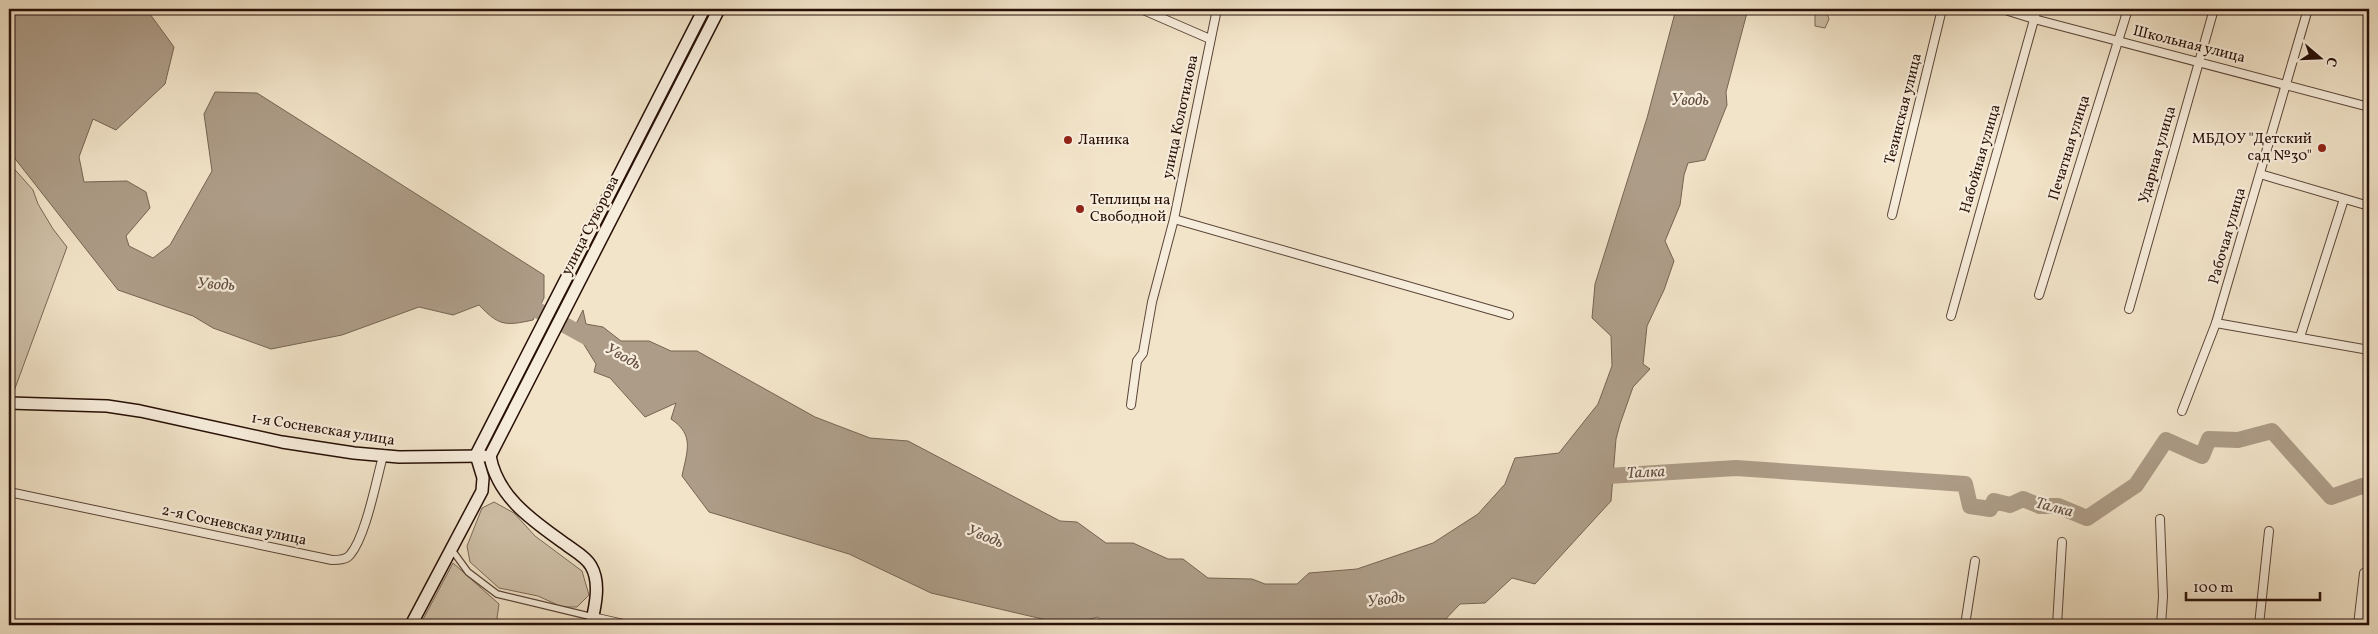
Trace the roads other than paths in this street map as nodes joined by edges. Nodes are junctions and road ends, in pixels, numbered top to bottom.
1 (704, 9) edge
2 (719, 9) edge
3 (1141, 9) edge
4 (1218, 9) edge
5 (1942, 9) edge
6 (2002, 9) edge
7 (2037, 9) edge
8 (2128, 9) edge
9 (2214, 9) edge
10 (2308, 9) edge
11 (2034, 19) junction
12 (1210, 38) junction
13 (2118, 42) junction
14 (2198, 61) junction
15 (2287, 85) junction
16 (2369, 107) edge
17 (2260, 174) junction
18 (2344, 199) junction
19 (2369, 206) edge
20 (1892, 215) dead end
21 (1174, 219) junction
22 (2039, 295) dead end
23 (2129, 309) dead end
24 (1509, 315) dead end
25 (1951, 316) dead end
26 (2216, 323) junction
27 (2300, 337) junction
28 (2369, 350) edge
29 (9, 403) edge
30 (1131, 405) dead end
31 (2182, 411) dead end
32 (476, 455) junction
33 (382, 456) junction
34 (490, 456) junction
35 (9, 492) edge
36 (2160, 518) dead end
37 (2269, 531) dead end
38 (2062, 542) dead end
39 (451, 549) junction
40 (1974, 561) dead end
41 (2364, 574) dead end
42 (592, 621) edge
43 (411, 625) edge
44 (628, 625) edge
45 (1965, 625) edge
46 (2057, 625) edge
47 (2162, 625) edge
48 (2258, 625) edge
49 (2358, 625) edge

1 - 32 main road, улица Суворова
2 - 34 main road, улица Суворова
3 - 12 street
4 - 12 street, улица Колотилова
5 - 20 street, Тезинская улица
6 - 11 street, Школьная улица
7 - 11 street, Набойная улица
8 - 13 street, Печатная улица
9 - 14 street, Ударная улица
10 - 15 street, Рабочая улица
11 - 13 street, Школьная улица
11 - 25 street, Набойная улица
12 - 21 street, улица Колотилова
13 - 14 street, Школьная улица
13 - 22 street, Печатная улица
14 - 15 street, Школьная улица
14 - 23 street, Ударная улица
15 - 16 street, Школьная улица
15 - 17 street, Рабочая улица
17 - 18 street
17 - 26 street, Рабочая улица
18 - 19 street
18 - 27 street
21 - 24 street
21 - 30 street, улица Колотилова
26 - 27 street
26 - 31 street, Рабочая улица
27 - 28 street
29 - 33 main road, 1-я Сосневская улица
32 - 33 main road, 1-я Сосневская улица
32 - 34 main road, 1-я Сосневская улица
32 - 39 main road
33 - 35 street, 2-я Сосневская улица
34 - 42 main road
36 - 47 street
37 - 48 street
38 - 46 street
39 - 42 street
39 - 43 main road
40 - 45 street
41 - 49 street
42 - 44 street

